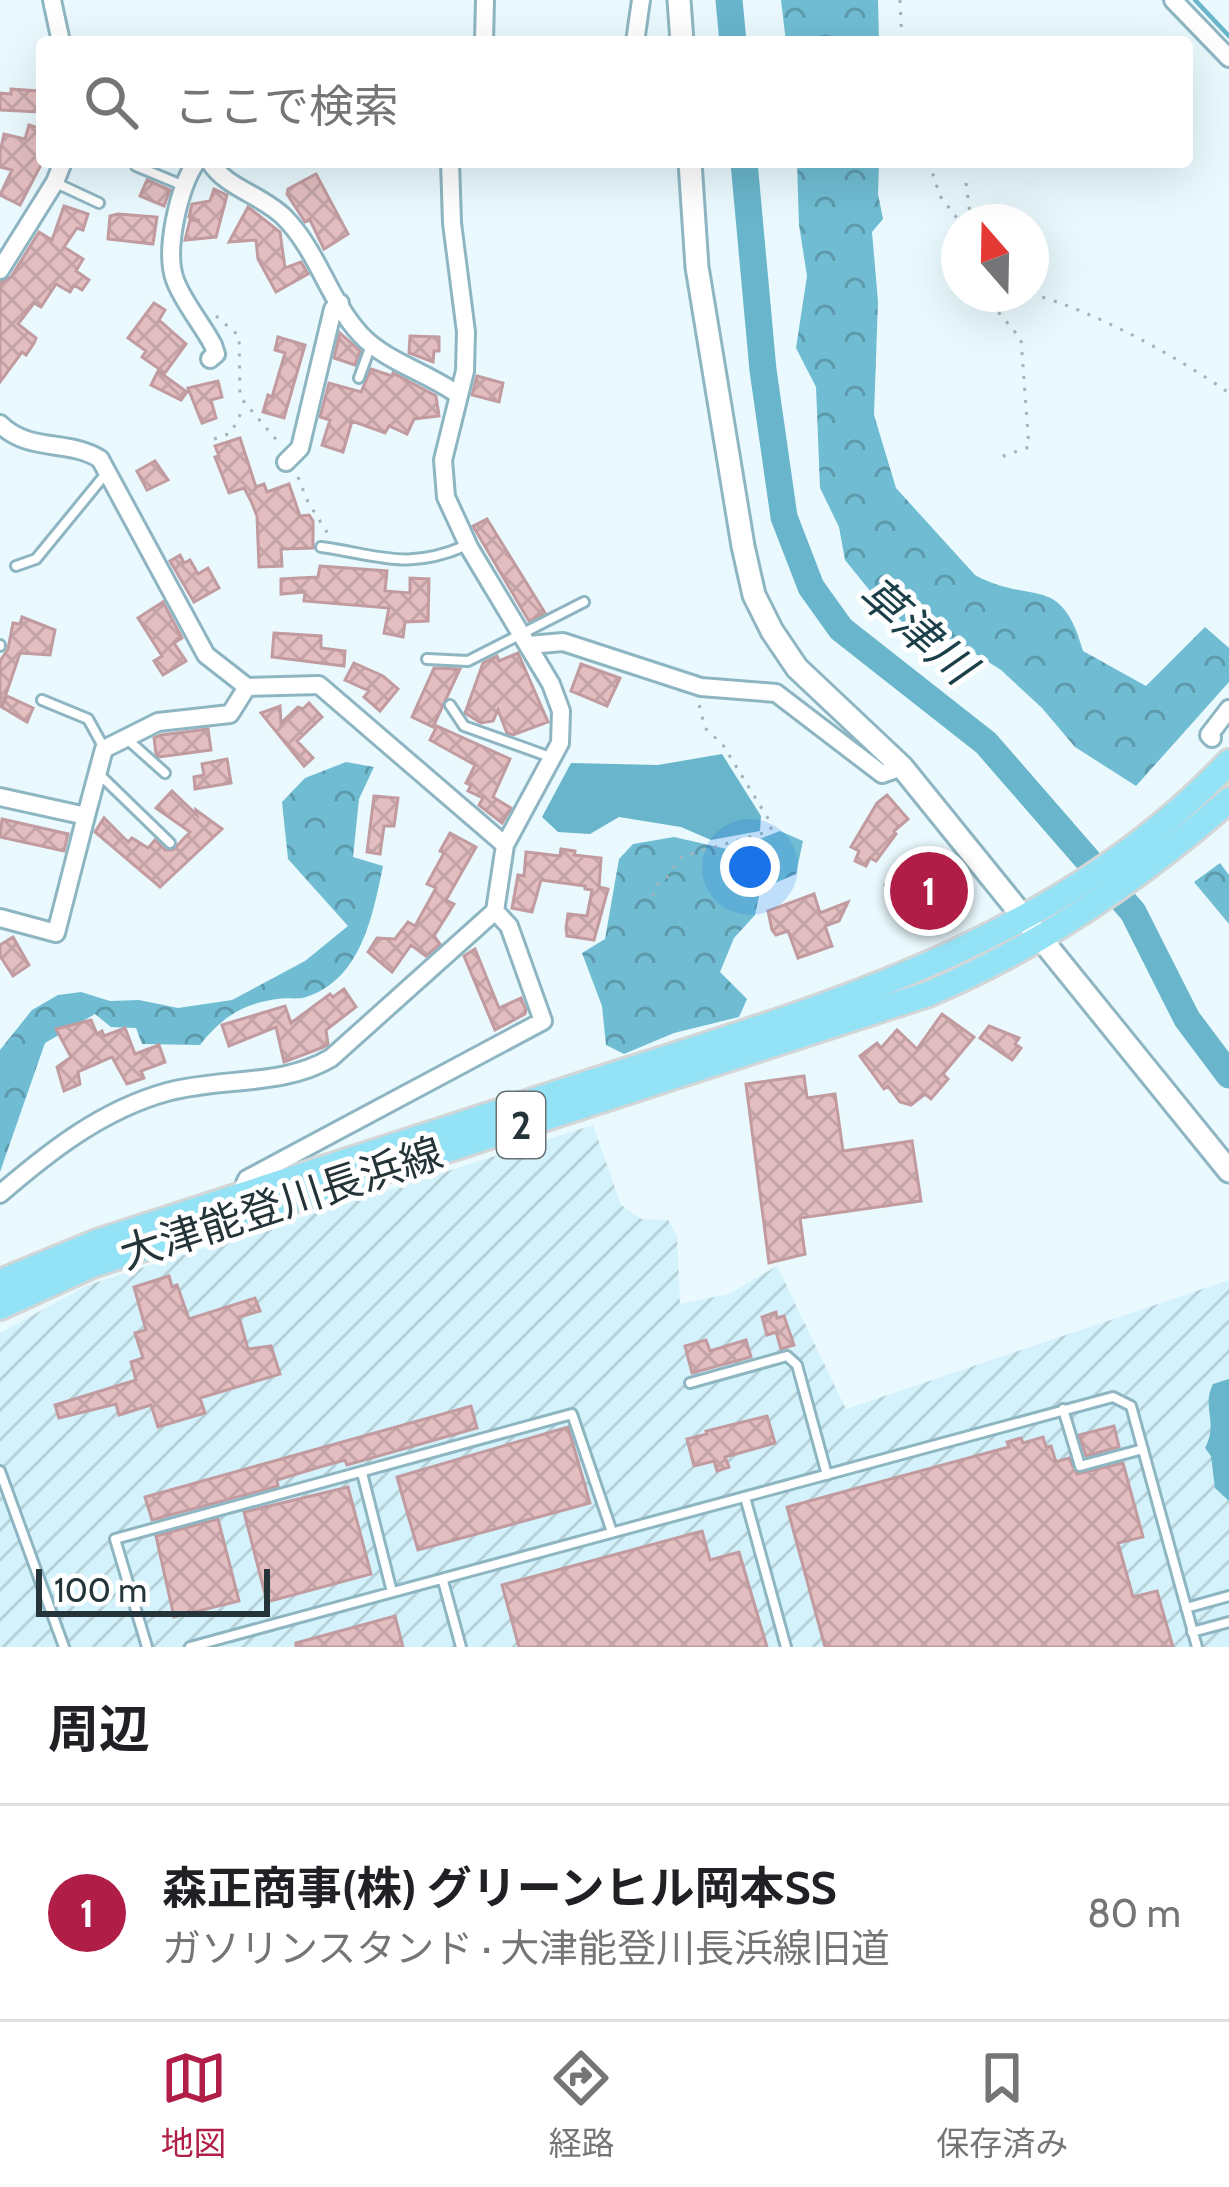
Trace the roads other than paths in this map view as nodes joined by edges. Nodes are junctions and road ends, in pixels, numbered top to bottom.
1 (52, 0) edge
2 (484, 0) edge
3 (641, 0) edge
4 (679, 0) edge
5 (1174, 0) edge
6 (60, 36) edge
7 (484, 36) edge
8 (636, 36) edge
9 (682, 36) edge
10 (1229, 58) edge
11 (61, 168) edge
12 (141, 168) edge
13 (193, 168) edge
14 (214, 168) edge
15 (450, 168) edge
16 (691, 168) edge
17 (55, 182) junction
18 (185, 186) junction
19 (99, 203) dead end
20 (0, 270) edge
21 (340, 303) junction
22 (371, 344) junction
23 (210, 359) dead end
24 (359, 378) dead end
25 (458, 394) junction
26 (0, 424) edge
27 (289, 460) road end
28 (109, 470) junction
29 (467, 545) junction
30 (321, 547) dead end
31 (16, 566) dead end
32 (584, 602) dead end
33 (526, 640) junction
34 (427, 659) dead end
35 (247, 687) junction
36 (42, 700) dead end
37 (450, 705) dead end
38 (1229, 709) edge
39 (126, 738) junction
40 (104, 749) junction
41 (554, 758) junction
42 (902, 767) junction
43 (1222, 767) edge
44 (165, 773) dead end
45 (99, 774) junction
46 (0, 797) edge
47 (86, 816) junction
48 (170, 843) dead end
49 (505, 845) junction
50 (495, 911) junction
51 (0, 918) edge
52 (1033, 928) junction
53 (1229, 1171) edge
54 (0, 1194) edge
55 (240, 1195) junction
56 (0, 1282) edge
57 (0, 1307) edge
58 (690, 1382) dead end
59 (1064, 1409) junction
60 (1144, 1449) junction
61 (0, 1471) edge
62 (362, 1473) junction
63 (827, 1474) junction
64 (745, 1497) junction
65 (612, 1532) junction
66 (443, 1581) junction
67 (392, 1592) junction
68 (1229, 1596) edge
69 (1186, 1608) junction
70 (1229, 1622) edge
71 (1192, 1632) junction
72 (64, 1647) edge
73 (146, 1647) edge
74 (190, 1647) edge
75 (461, 1647) edge
76 (786, 1647) edge
77 (1197, 1647) edge

1 - 6 street
2 - 7 street
3 - 8 street
4 - 9 street
5 - 10 street
11 - 17 street
12 - 18 lane
13 - 18 street
14 - 21 street
15 - 25 street
16 - 42 street
17 - 19 lane
17 - 20 street
18 - 23 street
21 - 22 street
21 - 27 street
22 - 24 lane
22 - 25 street
25 - 29 street
26 - 28 street
28 - 31 lane
28 - 35 street
29 - 30 lane
29 - 33 street
32 - 33 lane
33 - 34 lane
33 - 41 street
33 - 42 street
35 - 39 street
35 - 49 street
36 - 40 lane
37 - 41 lane
38 - 43 street
39 - 40 street
39 - 44 lane
40 - 45 street
41 - 49 street
42 - 52 street
43 - 52 main road, 2
45 - 47 street
45 - 48 lane
46 - 47 street
47 - 51 street
49 - 50 street
50 - 54 street
50 - 55 street
52 - 53 street
52 - 55 main road, 大津能登川長浜線 / 2
52 - 57 main road, 大津能登川長浜線 / 2
55 - 56 main road, 大津能登川長浜線 / 2
58 - 63 lane
59 - 60 lane
59 - 60 lane
59 - 63 lane
60 - 69 lane
61 - 72 lane
62 - 65 lane
62 - 67 lane
62 - 73 lane
63 - 64 lane
64 - 65 lane
64 - 76 lane
65 - 66 lane
66 - 67 lane
66 - 75 lane
67 - 74 lane
68 - 69 lane
69 - 71 lane
70 - 71 lane
71 - 77 lane

